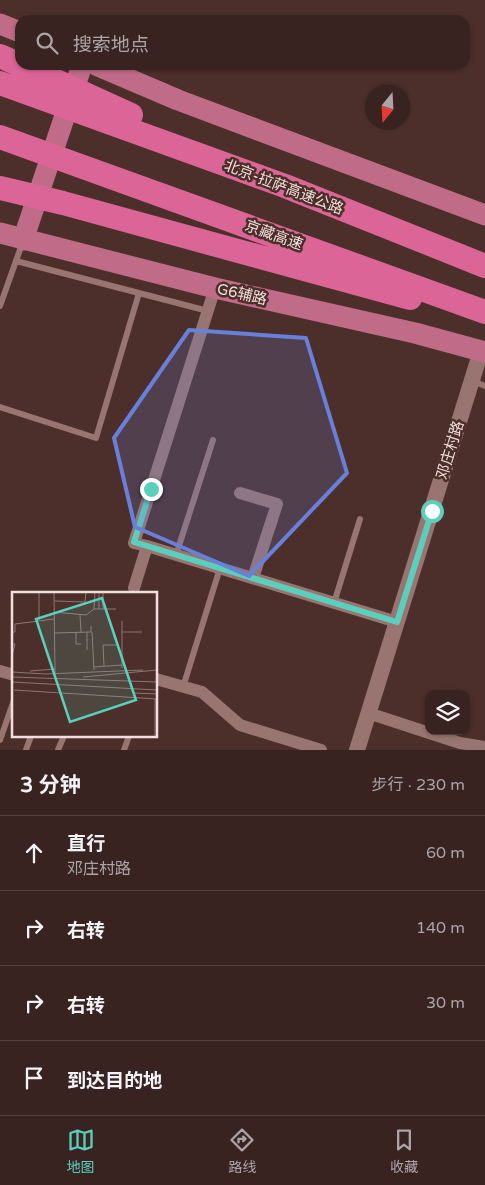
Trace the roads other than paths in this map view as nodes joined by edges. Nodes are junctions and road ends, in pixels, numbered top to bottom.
1 (0, 24) edge
2 (15, 30) edge
3 (0, 56) edge
4 (15, 63) edge
5 (27, 70) edge
6 (80, 70) edge
7 (108, 70) edge
8 (0, 83) edge
9 (60, 94) junction
10 (0, 137) edge
11 (0, 188) edge
12 (485, 215) edge
13 (0, 233) edge
14 (23, 240) junction
15 (16, 261) junction
16 (485, 266) edge
17 (215, 288) junction
18 (139, 293) junction
19 (0, 306) edge
20 (208, 311) junction
21 (485, 312) edge
22 (485, 316) edge
23 (483, 352) edge
24 (478, 383) edge
25 (0, 407) edge
26 (212, 440) dead end
27 (240, 492) dead end
28 (360, 519) dead end
29 (147, 546) junction
30 (176, 555) junction
31 (220, 568) junction
32 (253, 578) junction
33 (134, 588) dead end
34 (334, 603) junction
35 (397, 622) junction
36 (158, 680) edge
37 (183, 687) junction
38 (12, 706) edge
39 (368, 713) junction
40 (30, 738) edge
41 (63, 738) edge
42 (128, 738) edge
43 (0, 740) edge
44 (469, 747) edge
45 (485, 747) edge
46 (26, 750) edge
47 (58, 750) edge
48 (124, 750) edge
49 (321, 750) edge
50 (357, 750) edge

1 - 2 main road
3 - 4 highway
5 - 9 highway
6 - 14 main road
7 - 12 main road
8 - 9 highway
9 - 16 highway, 北京-拉萨高速公路
10 - 21 highway, 京藏高速
11 - 22 highway
13 - 14 main road, G6辅路
14 - 15 lane
14 - 17 main road, G6辅路
15 - 18 lane
15 - 19 lane
17 - 20 street
17 - 23 main road, G6辅路
18 - 20 lane
18 - 25 lane
20 - 29 street
23 - 24 street, 邓庄村路
24 - 35 street, 邓庄村路
26 - 30 lane
27 - 32 street
28 - 34 lane
29 - 30 street
29 - 33 street
30 - 31 street
31 - 32 street
31 - 37 lane
32 - 34 street
34 - 35 street
35 - 39 street, 邓庄村路
36 - 37 street
37 - 49 street
38 - 43 lane
39 - 44 street
39 - 50 street, 邓庄村路
40 - 46 lane
41 - 47 lane
42 - 48 lane
44 - 45 street

